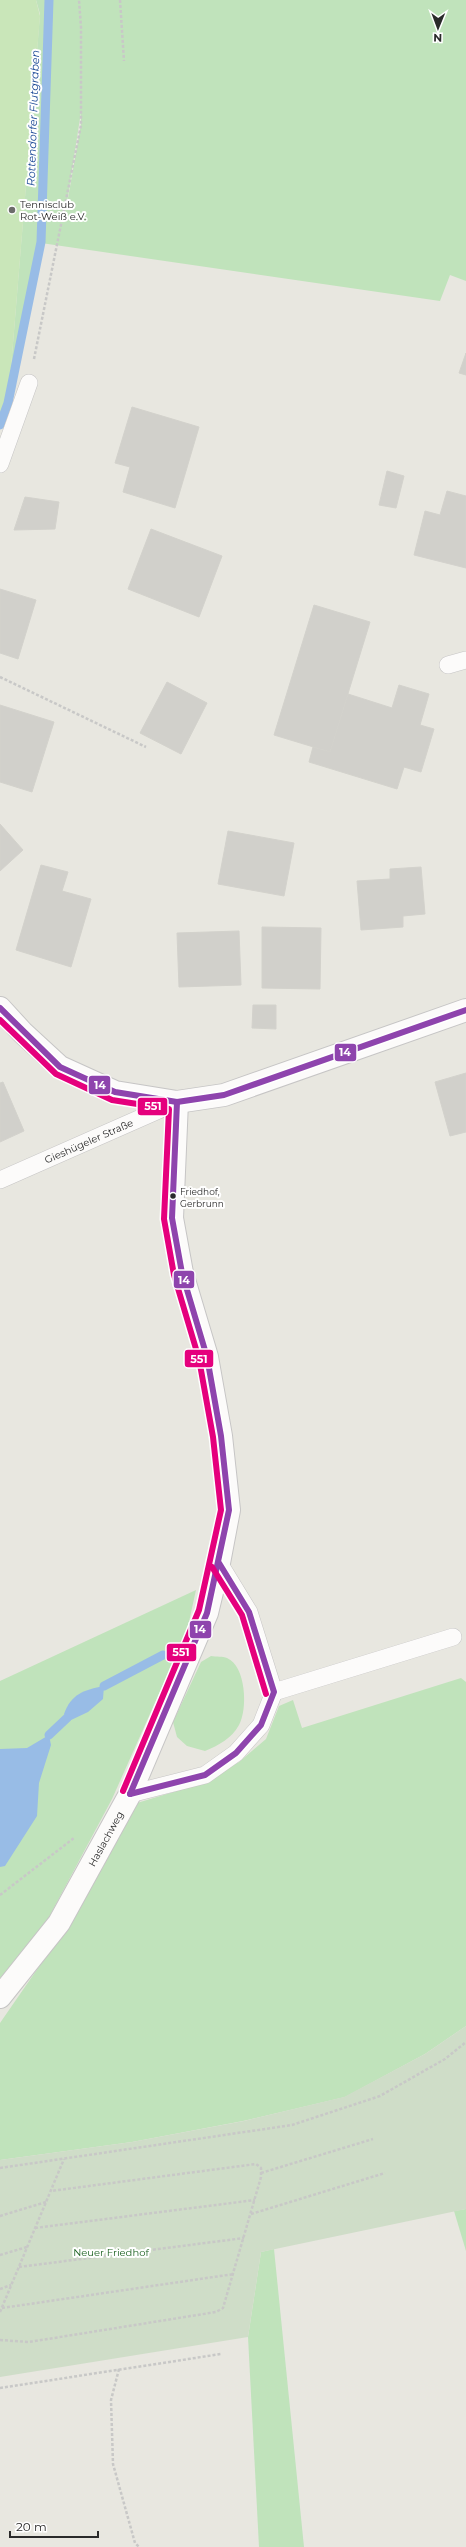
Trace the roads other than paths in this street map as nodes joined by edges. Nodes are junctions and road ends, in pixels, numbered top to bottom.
1 (29, 383) road end
2 (0, 464) edge
3 (466, 660) edge
4 (448, 666) dead end
5 (0, 1008) edge
6 (466, 1010) edge
7 (177, 1102) junction
8 (0, 1180) edge
9 (219, 1563) junction
10 (453, 1637) dead end
11 (274, 1692) junction
12 (130, 1794) junction
13 (0, 1997) edge

1 - 2 lane
3 - 4 lane
5 - 7 street, Gieshügeler Straße
6 - 7 street, Gieshügeler Straße
7 - 8 lane, Gieshügeler Straße
7 - 9 street, Haslachweg
9 - 11 lane
9 - 12 street, Haslachweg
10 - 11 lane
11 - 12 lane
12 - 13 street, Haslachweg

